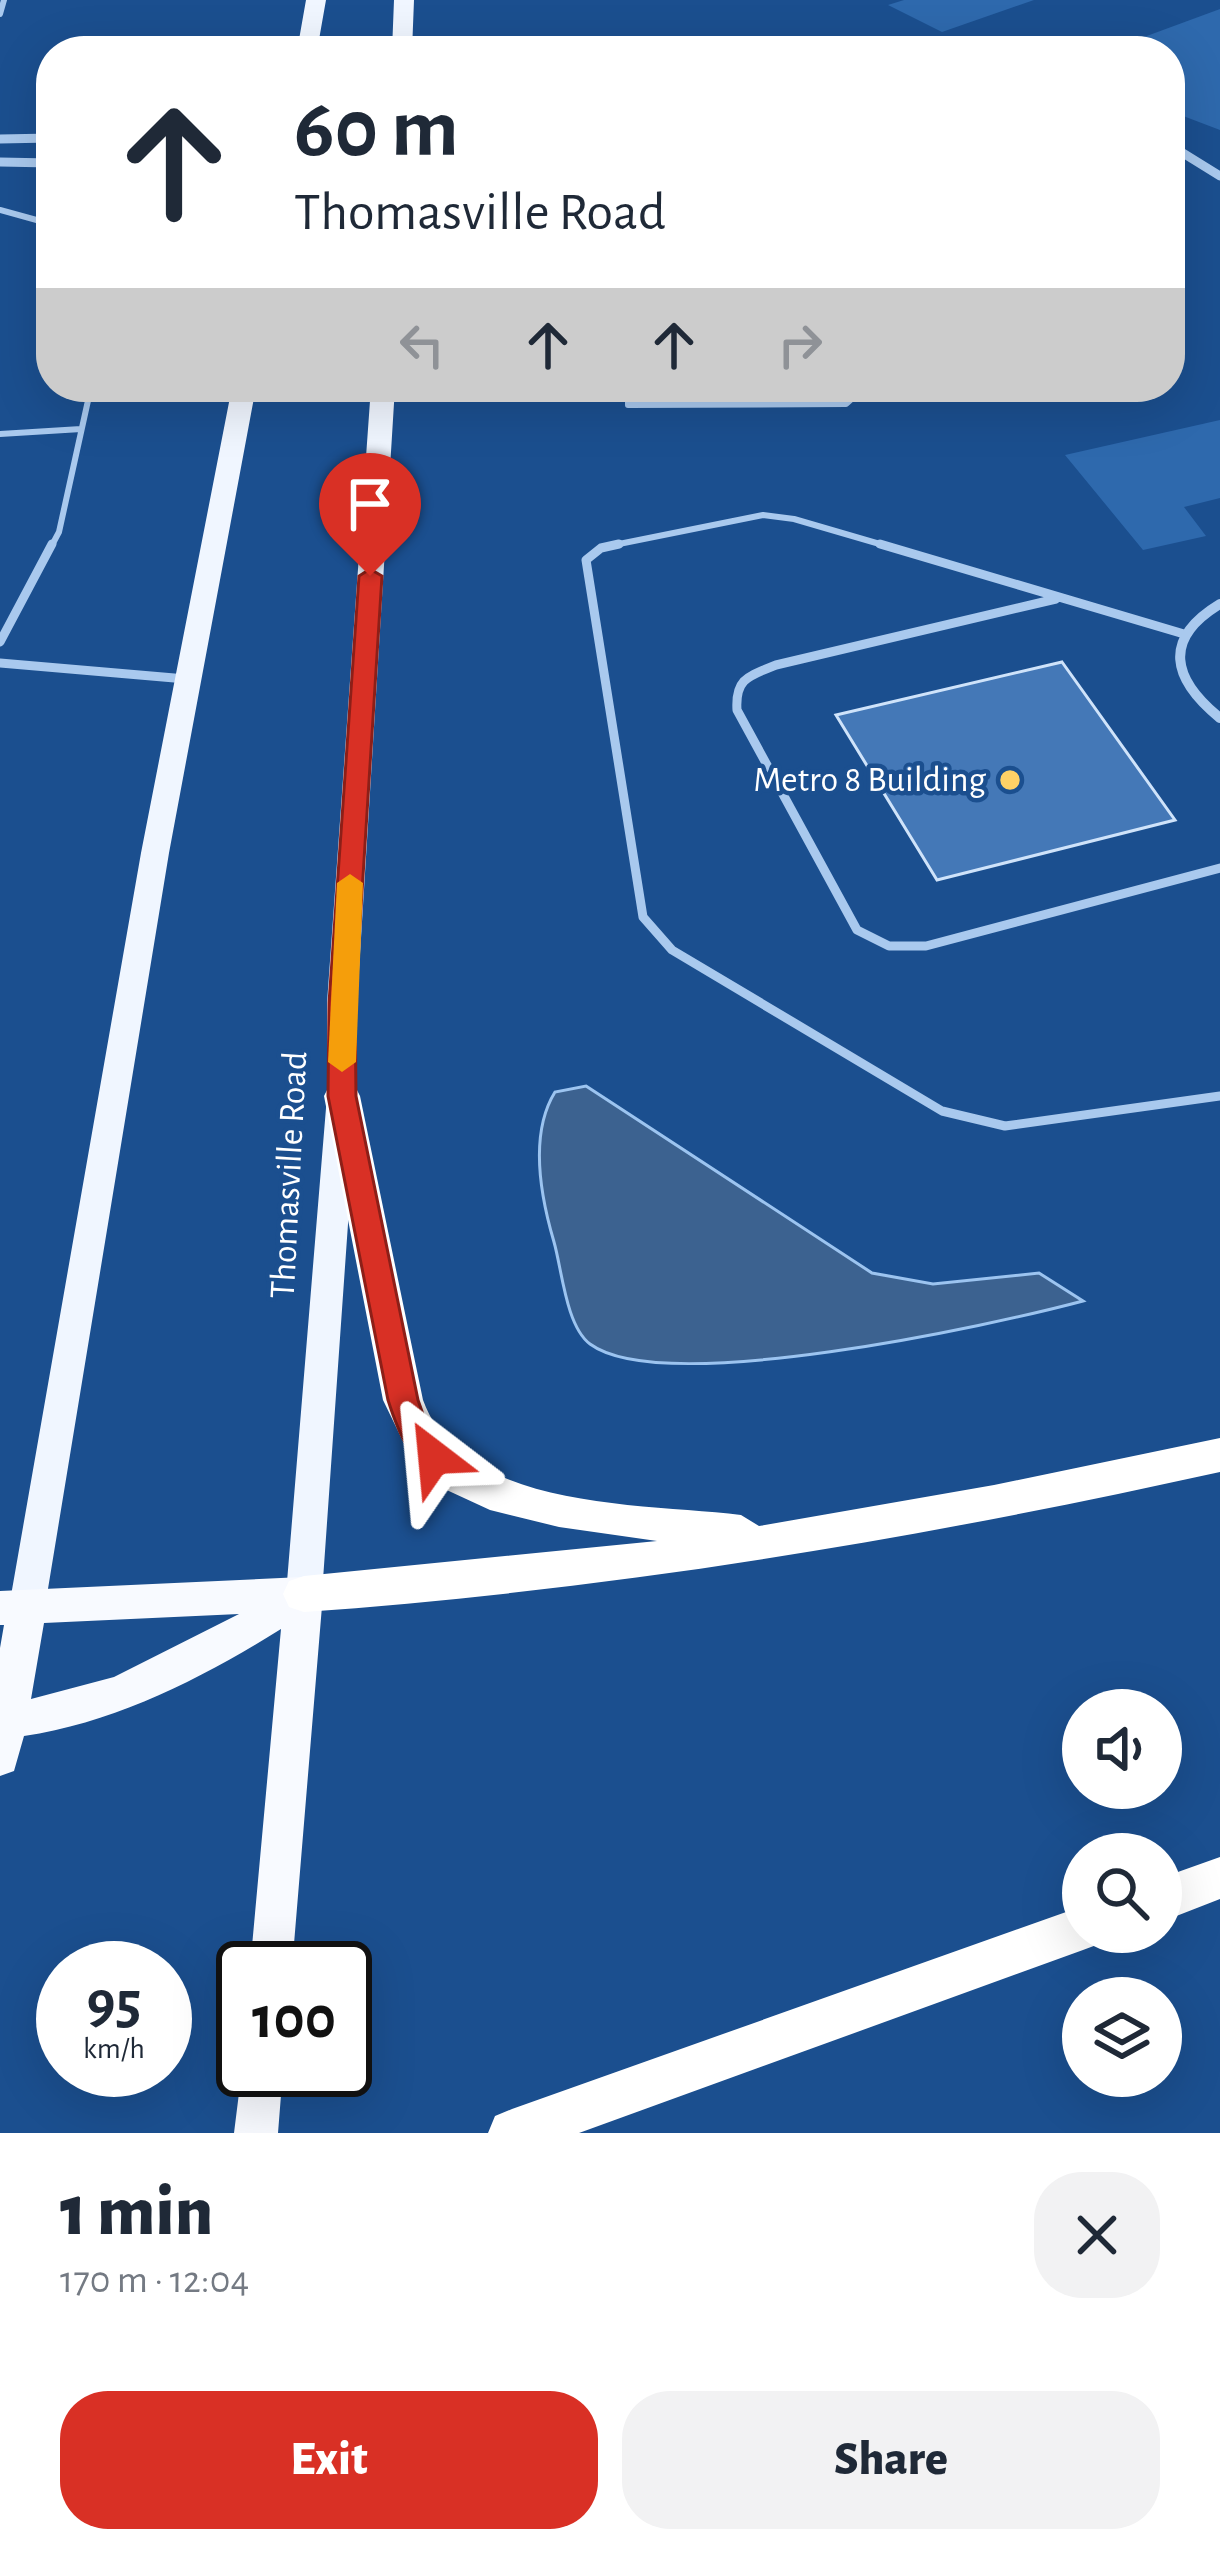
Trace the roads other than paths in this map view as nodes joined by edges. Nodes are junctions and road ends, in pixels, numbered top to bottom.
1 (4, 0) edge
2 (316, 0) edge
3 (404, 0) edge
4 (0, 14) edge
5 (310, 36) edge
6 (403, 36) edge
7 (36, 139) edge
8 (0, 140) edge
9 (1185, 154) edge
10 (0, 162) edge
11 (36, 163) edge
12 (1220, 176) edge
13 (0, 209) edge
14 (36, 220) edge
15 (88, 402) edge
16 (241, 402) edge
17 (382, 402) edge
18 (628, 402) edge
19 (848, 402) edge
20 (800, 404) joint
21 (82, 429) junction
22 (0, 434) edge
23 (1061, 597) junction
24 (1220, 604) edge
25 (1184, 634) junction
26 (0, 642) edge
27 (0, 663) edge
28 (188, 680) junction
29 (1220, 718) edge
30 (1220, 868) edge
31 (342, 1096) junction
32 (1220, 1096) edge
33 (1220, 1456) edge
34 (780, 1539) junction
35 (304, 1594) junction
36 (14, 1608) edge
37 (2, 1733) edge
38 (1220, 1878) edge
39 (1182, 1892) edge
40 (1062, 1936) edge
41 (273, 1941) edge
42 (259, 2097) edge
43 (256, 2133) edge
44 (512, 2133) edge

1 - 4 lane
2 - 5 main road
3 - 6 main road
7 - 8 street
9 - 12 street
10 - 11 street
13 - 14 lane
15 - 21 lane
16 - 28 main road
17 - 31 main road, Thomasville Road
18 - 20 lane
19 - 20 lane
21 - 22 lane
21 - 26 lane
23 - 25 lane
23 - 30 lane
23 - 32 lane
24 - 25 street
25 - 29 street
27 - 28 lane
28 - 36 main road
31 - 34 highway
31 - 35 main road, Thomasville Road
33 - 34 highway
34 - 35 highway
35 - 36 highway
35 - 37 highway
35 - 41 highway, Thomasville Road
36 - 37 highway
38 - 39 highway
40 - 44 highway
42 - 43 highway

